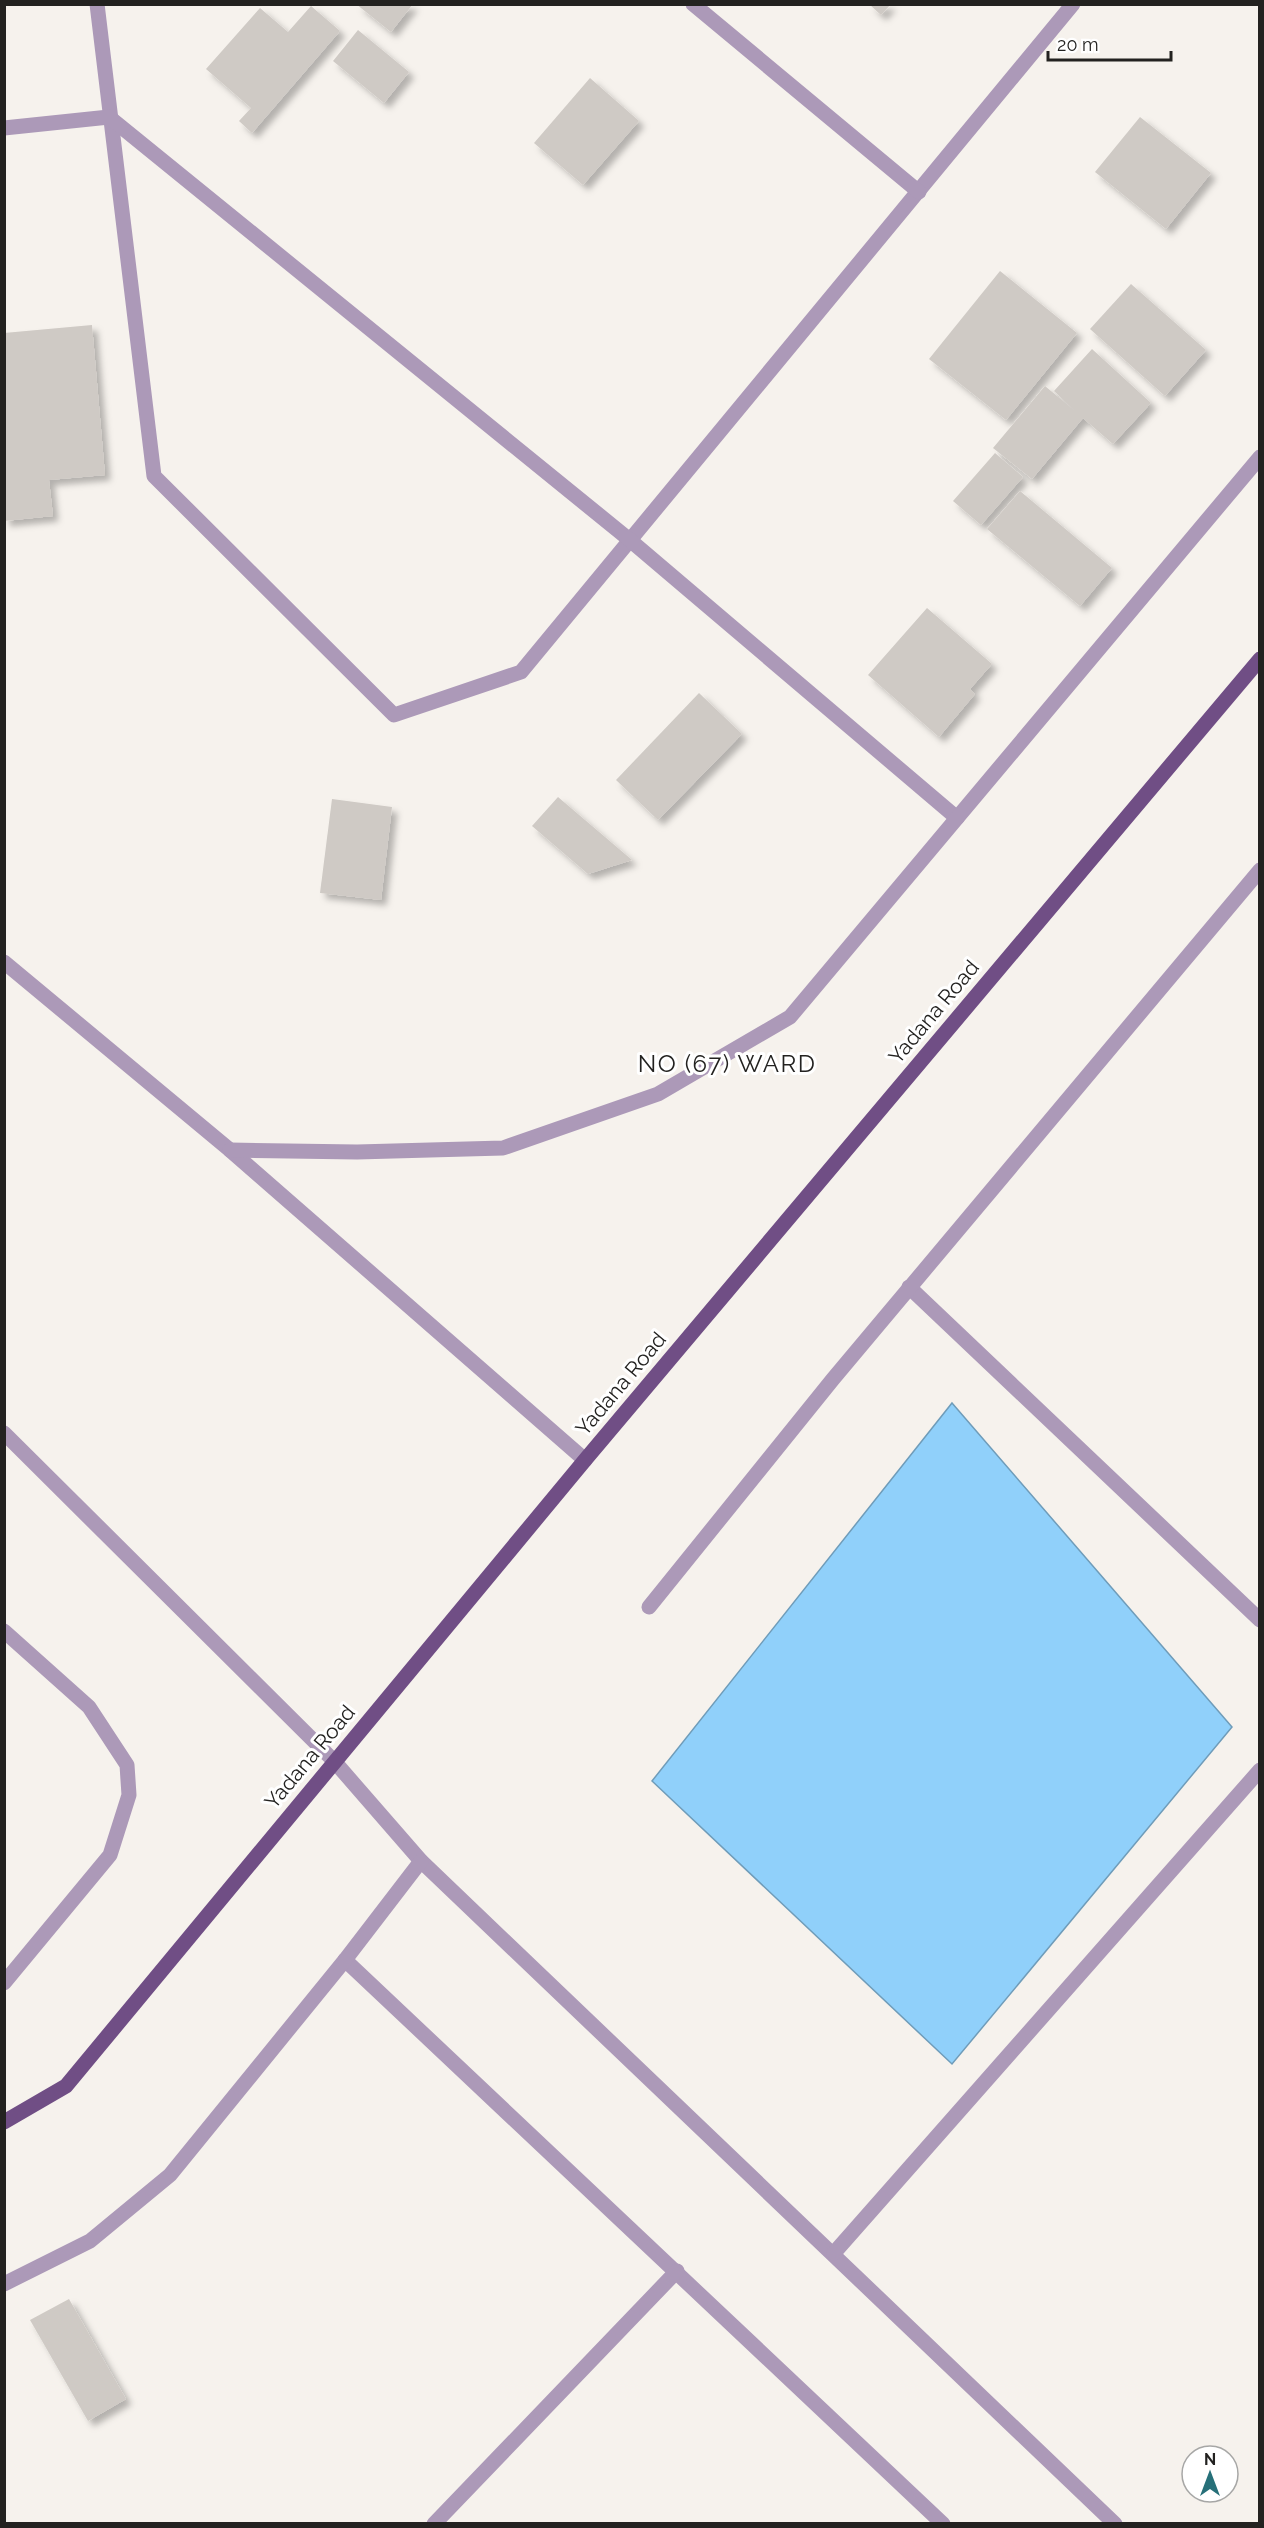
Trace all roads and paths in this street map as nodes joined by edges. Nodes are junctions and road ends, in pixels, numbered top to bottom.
1 (97, 4) edge
2 (693, 4) edge
3 (1073, 4) edge
4 (109, 117) junction
5 (4, 128) edge
6 (919, 192) junction
7 (1260, 458) edge
8 (631, 541) junction
9 (1260, 659) edge
10 (957, 818) junction
11 (1260, 870) edge
12 (4, 962) edge
13 (230, 1150) junction
14 (909, 1287) junction
15 (4, 1433) edge
16 (585, 1460) junction
17 (649, 1607) dead end
18 (1260, 1620) edge
19 (4, 1631) edge
20 (334, 1761) junction
21 (1260, 1770) edge
22 (421, 1861) junction
23 (345, 1960) junction
24 (4, 1983) edge
25 (4, 2122) edge
26 (834, 2253) junction
27 (678, 2271) junction
28 (4, 2284) edge
29 (434, 2523) edge
30 (943, 2523) edge
31 (1115, 2523) edge

1 - 4 street
2 - 6 street
3 - 6 street
4 - 5 street
4 - 8 street
4 - 8 street
6 - 8 street
7 - 10 street
8 - 10 street
9 - 16 main road, Yadana Road
10 - 13 street
11 - 14 street
12 - 13 street
13 - 16 street
14 - 17 street
14 - 18 street
15 - 20 street
16 - 20 main road, Yadana Road
19 - 24 street
20 - 22 street
20 - 25 main road, Yadana Road
21 - 26 street
22 - 23 street
22 - 26 street
23 - 27 street
23 - 28 street
26 - 31 street
27 - 29 street
27 - 30 street

